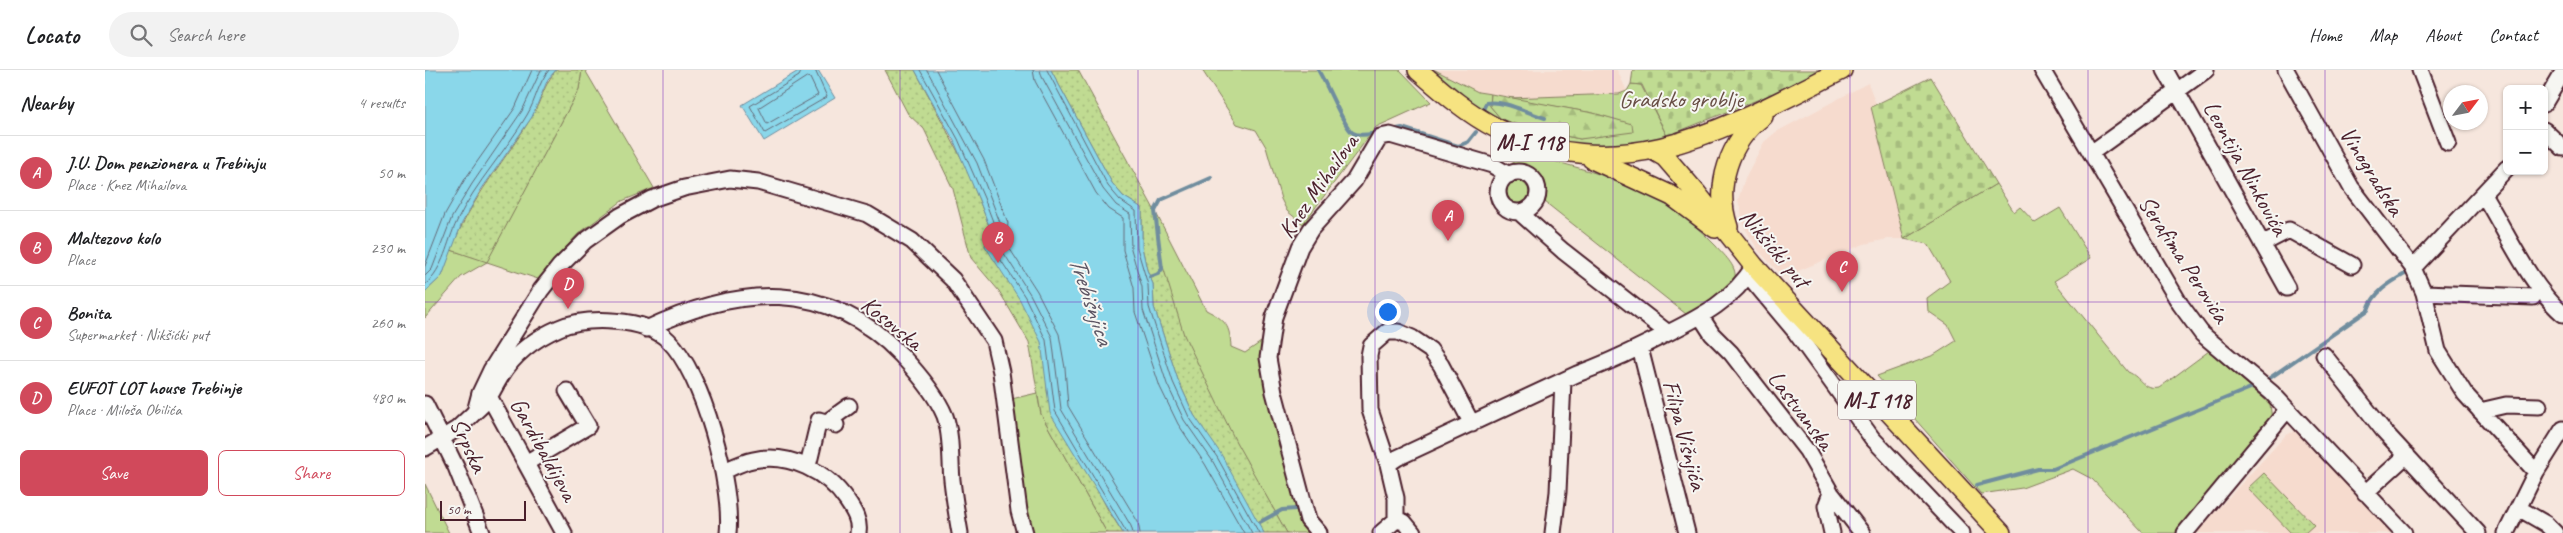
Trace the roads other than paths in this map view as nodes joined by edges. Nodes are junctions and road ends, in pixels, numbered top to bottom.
1 (1419, 70) edge
2 (1842, 70) edge
3 (2042, 70) edge
4 (2165, 70) edge
5 (2206, 70) edge
6 (2285, 70) edge
7 (2420, 70) edge
8 (2562, 72) edge
9 (2177, 90) junction
10 (2548, 97) edge
11 (1784, 98) junction
12 (2548, 134) edge
13 (2447, 143) dead end
14 (2563, 148) edge
15 (1653, 150) junction
16 (1576, 152) junction
17 (2091, 153) junction
18 (2503, 172) edge
19 (1509, 174) junction
20 (2483, 194) junction
21 (1519, 212) junction
22 (1734, 242) junction
23 (2262, 244) junction
24 (2352, 265) dead end
25 (2413, 268) junction
26 (1751, 271) junction
27 (2287, 288) dead end
28 (2424, 293) junction
29 (2533, 297) dead end
30 (2563, 314) edge
31 (1701, 317) junction
32 (646, 329) junction
33 (1669, 333) junction
34 (1640, 348) junction
35 (2324, 355) dead end
36 (1563, 381) junction
37 (567, 391) dead end
38 (485, 395) junction
39 (425, 404) edge
40 (849, 406) dead end
41 (2539, 406) dead end
42 (2287, 410) junction
43 (2480, 411) junction
44 (1472, 424) junction
45 (2563, 429) edge
46 (442, 439) junction
47 (425, 448) edge
48 (2407, 456) junction
49 (526, 463) junction
50 (1388, 464) junction
51 (808, 466) junction
52 (724, 471) junction
53 (2536, 472) junction
54 (2365, 492) junction
55 (1831, 493) junction
56 (2520, 509) junction
57 (1396, 520) junction
58 (483, 533) edge
59 (564, 533) edge
60 (727, 533) edge
61 (858, 533) edge
62 (960, 533) edge
63 (1025, 533) edge
64 (1319, 533) edge
65 (1381, 533) edge
66 (1413, 533) edge
67 (1553, 533) edge
68 (1687, 533) edge
69 (1832, 533) edge
70 (1862, 533) edge
71 (1962, 533) edge
72 (2001, 533) edge
73 (2185, 533) edge
74 (2404, 533) edge
75 (2477, 533) edge
76 (2506, 533) edge
77 (2555, 533) edge

1 - 16 main road, M-I 118
2 - 11 main road
3 - 17 street, Serafima Perovića
4 - 9 street, Leontija Ninkovića
5 - 9 street
6 - 25 street, Vinogradska
7 - 13 street
8 - 10 street
9 - 17 street
9 - 23 street, Leontija Ninkovića
11 - 15 main road
11 - 22 main road
12 - 14 street
15 - 16 main road, M-I 118
15 - 22 main road, Nikšićki put / M-I 118
16 - 22 main road, M-I 118
17 - 42 street, Serafima Perovića
18 - 20 street
19 - 21 street
19 - 21 street
19 - 64 street, Knez Mihailova
20 - 25 street
20 - 30 street
21 - 33 street
22 - 26 main road, Nikšićki put / M-I 118
23 - 24 street
23 - 27 street, Leontija Ninkovića
25 - 28 street, Vinogradska
26 - 31 street
26 - 71 street, Nikšićki put
26 - 72 main road, Nikšićki put / M-I 118
28 - 29 street
28 - 43 street, Vinogradska
31 - 33 street
31 - 55 street, Lastvanska
32 - 38 street
32 - 52 street
32 - 62 street, Kosovska
33 - 34 street
34 - 36 street
34 - 68 street, Filipa Višnjića
35 - 48 street
36 - 44 street
36 - 67 street
37 - 49 street
38 - 46 street
38 - 49 street, Gardibaldijeva
38 - 63 street
39 - 46 street, Srpska
40 - 51 street
41 - 43 street
42 - 54 street, Serafima Perovića
42 - 73 street
43 - 53 street, Vinogradska
44 - 50 street
44 - 50 street
45 - 53 street
46 - 47 street
46 - 58 street, Srpska
48 - 54 street
48 - 75 street
49 - 59 street, Gardibaldijeva
50 - 57 street
51 - 52 street
51 - 61 street
52 - 60 street
53 - 56 street
54 - 74 street, Serafima Perovića
55 - 69 street
55 - 70 street, Lastvanska
56 - 76 street
56 - 77 street
57 - 65 street
57 - 66 street

